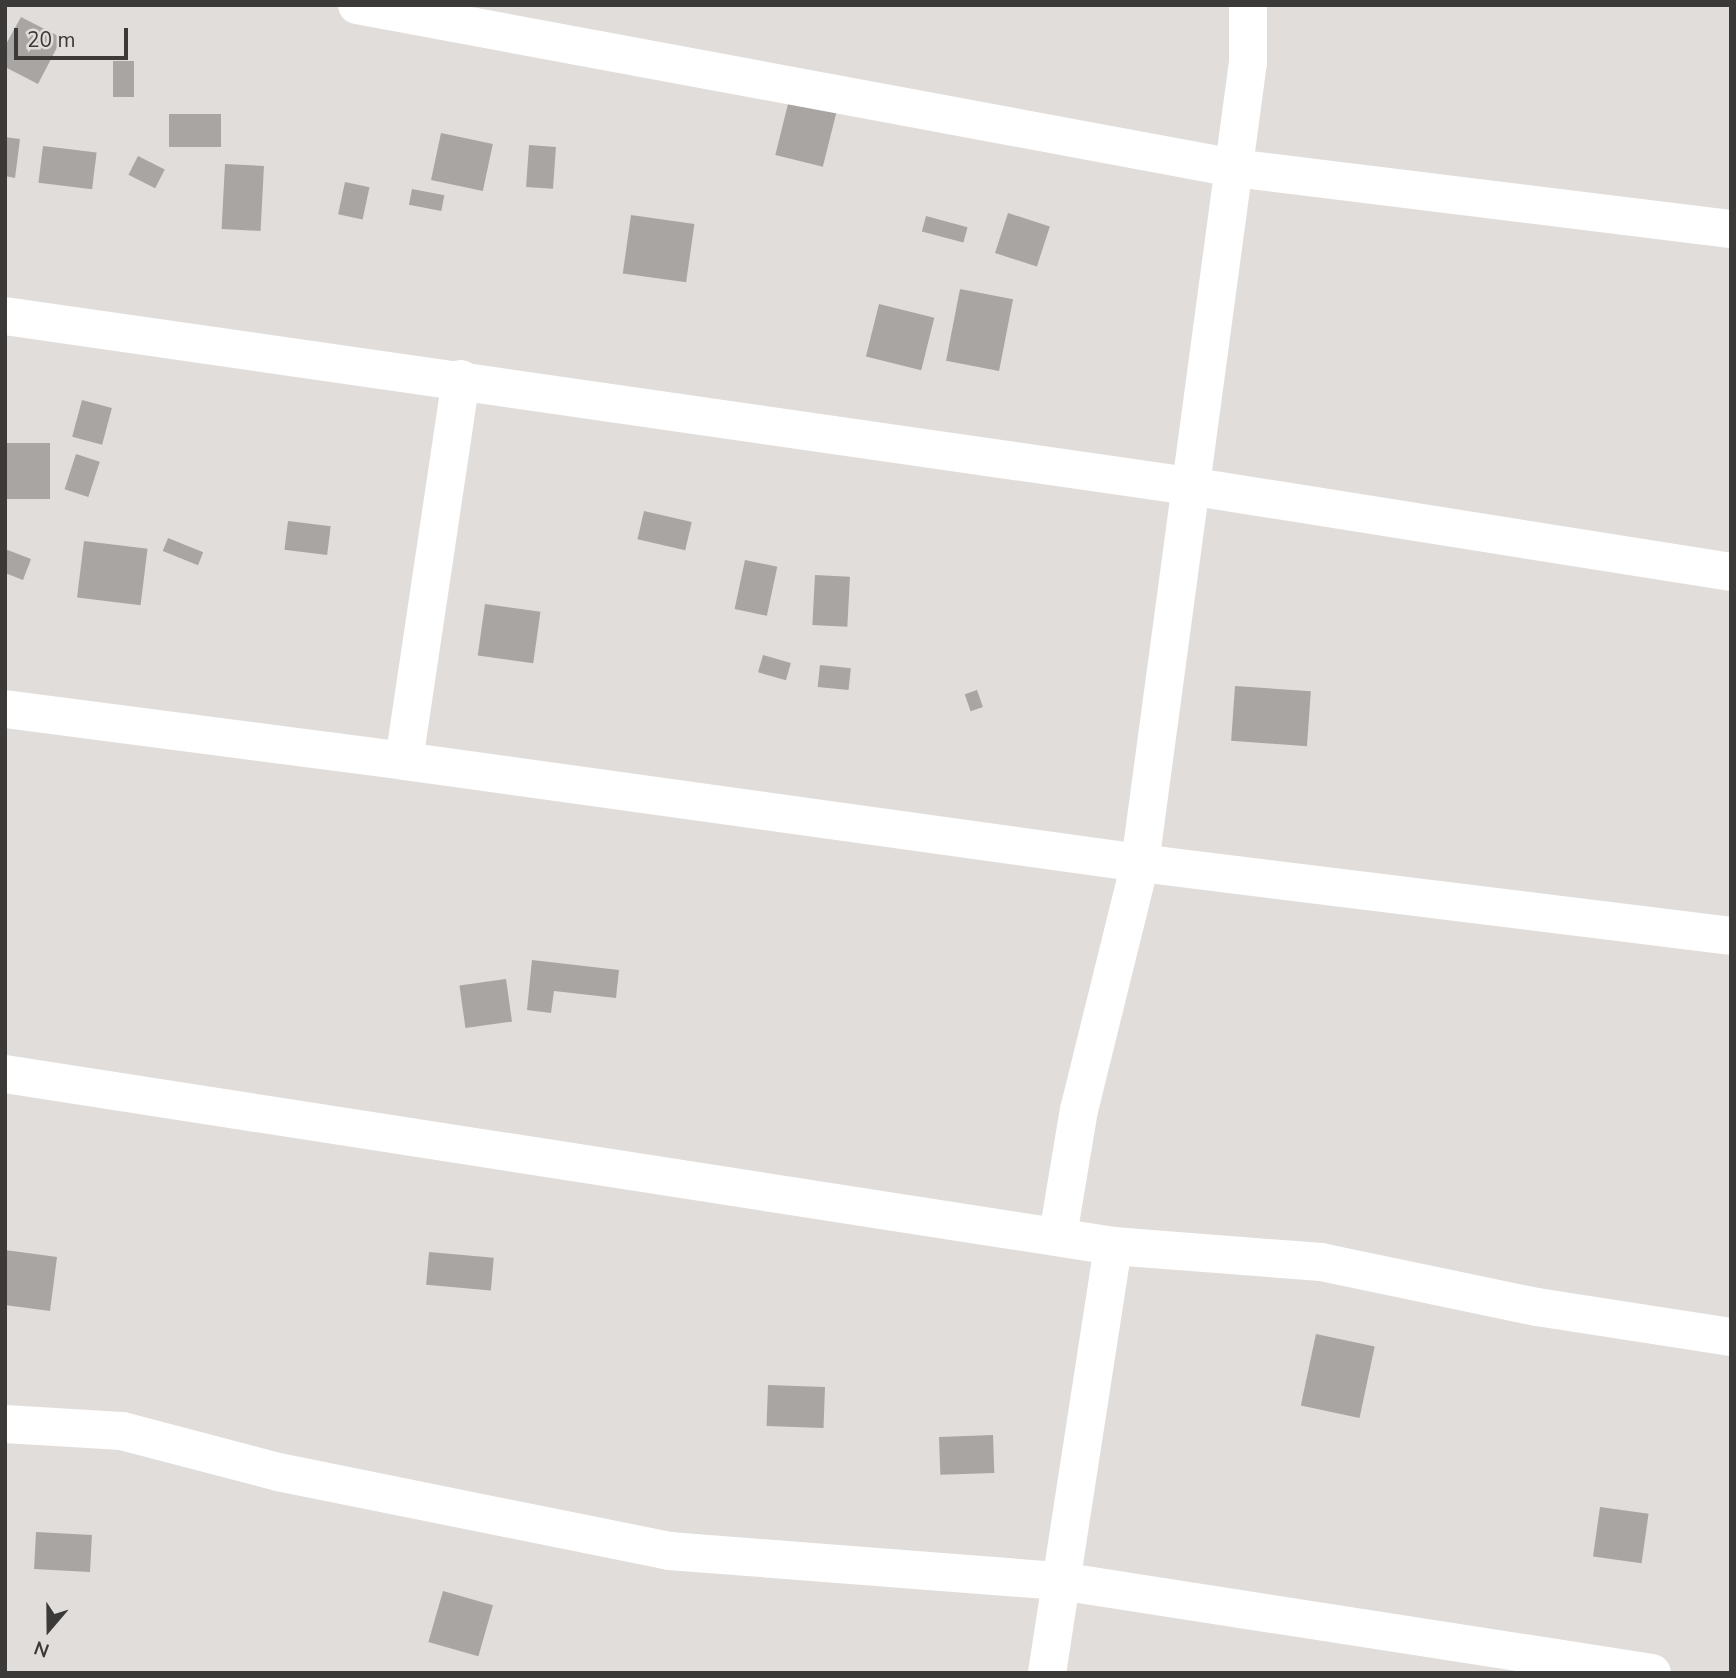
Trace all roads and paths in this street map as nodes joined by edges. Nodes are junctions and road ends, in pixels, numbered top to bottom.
1 (357, 5) edge
2 (1248, 5) edge
3 (1234, 167) junction
4 (1731, 229) edge
5 (5, 316) edge
6 (461, 379) junction
7 (1189, 486) junction
8 (1731, 572) edge
9 (5, 709) edge
10 (404, 761) junction
11 (1140, 863) junction
12 (1731, 936) edge
13 (5, 1074) edge
14 (1058, 1235) junction
15 (1113, 1246) junction
16 (1731, 1337) edge
17 (5, 1424) edge
18 (1060, 1581) junction
19 (1047, 1673) edge
20 (1652, 1673) edge

1 - 3 street
2 - 3 street
3 - 4 street
3 - 7 street
5 - 6 street
6 - 7 street
6 - 10 street
7 - 8 street
7 - 11 street
9 - 10 street
10 - 11 street
11 - 12 street
11 - 14 street
13 - 14 street
14 - 15 street
15 - 16 street
15 - 18 street
17 - 18 street
18 - 19 street
18 - 20 street

